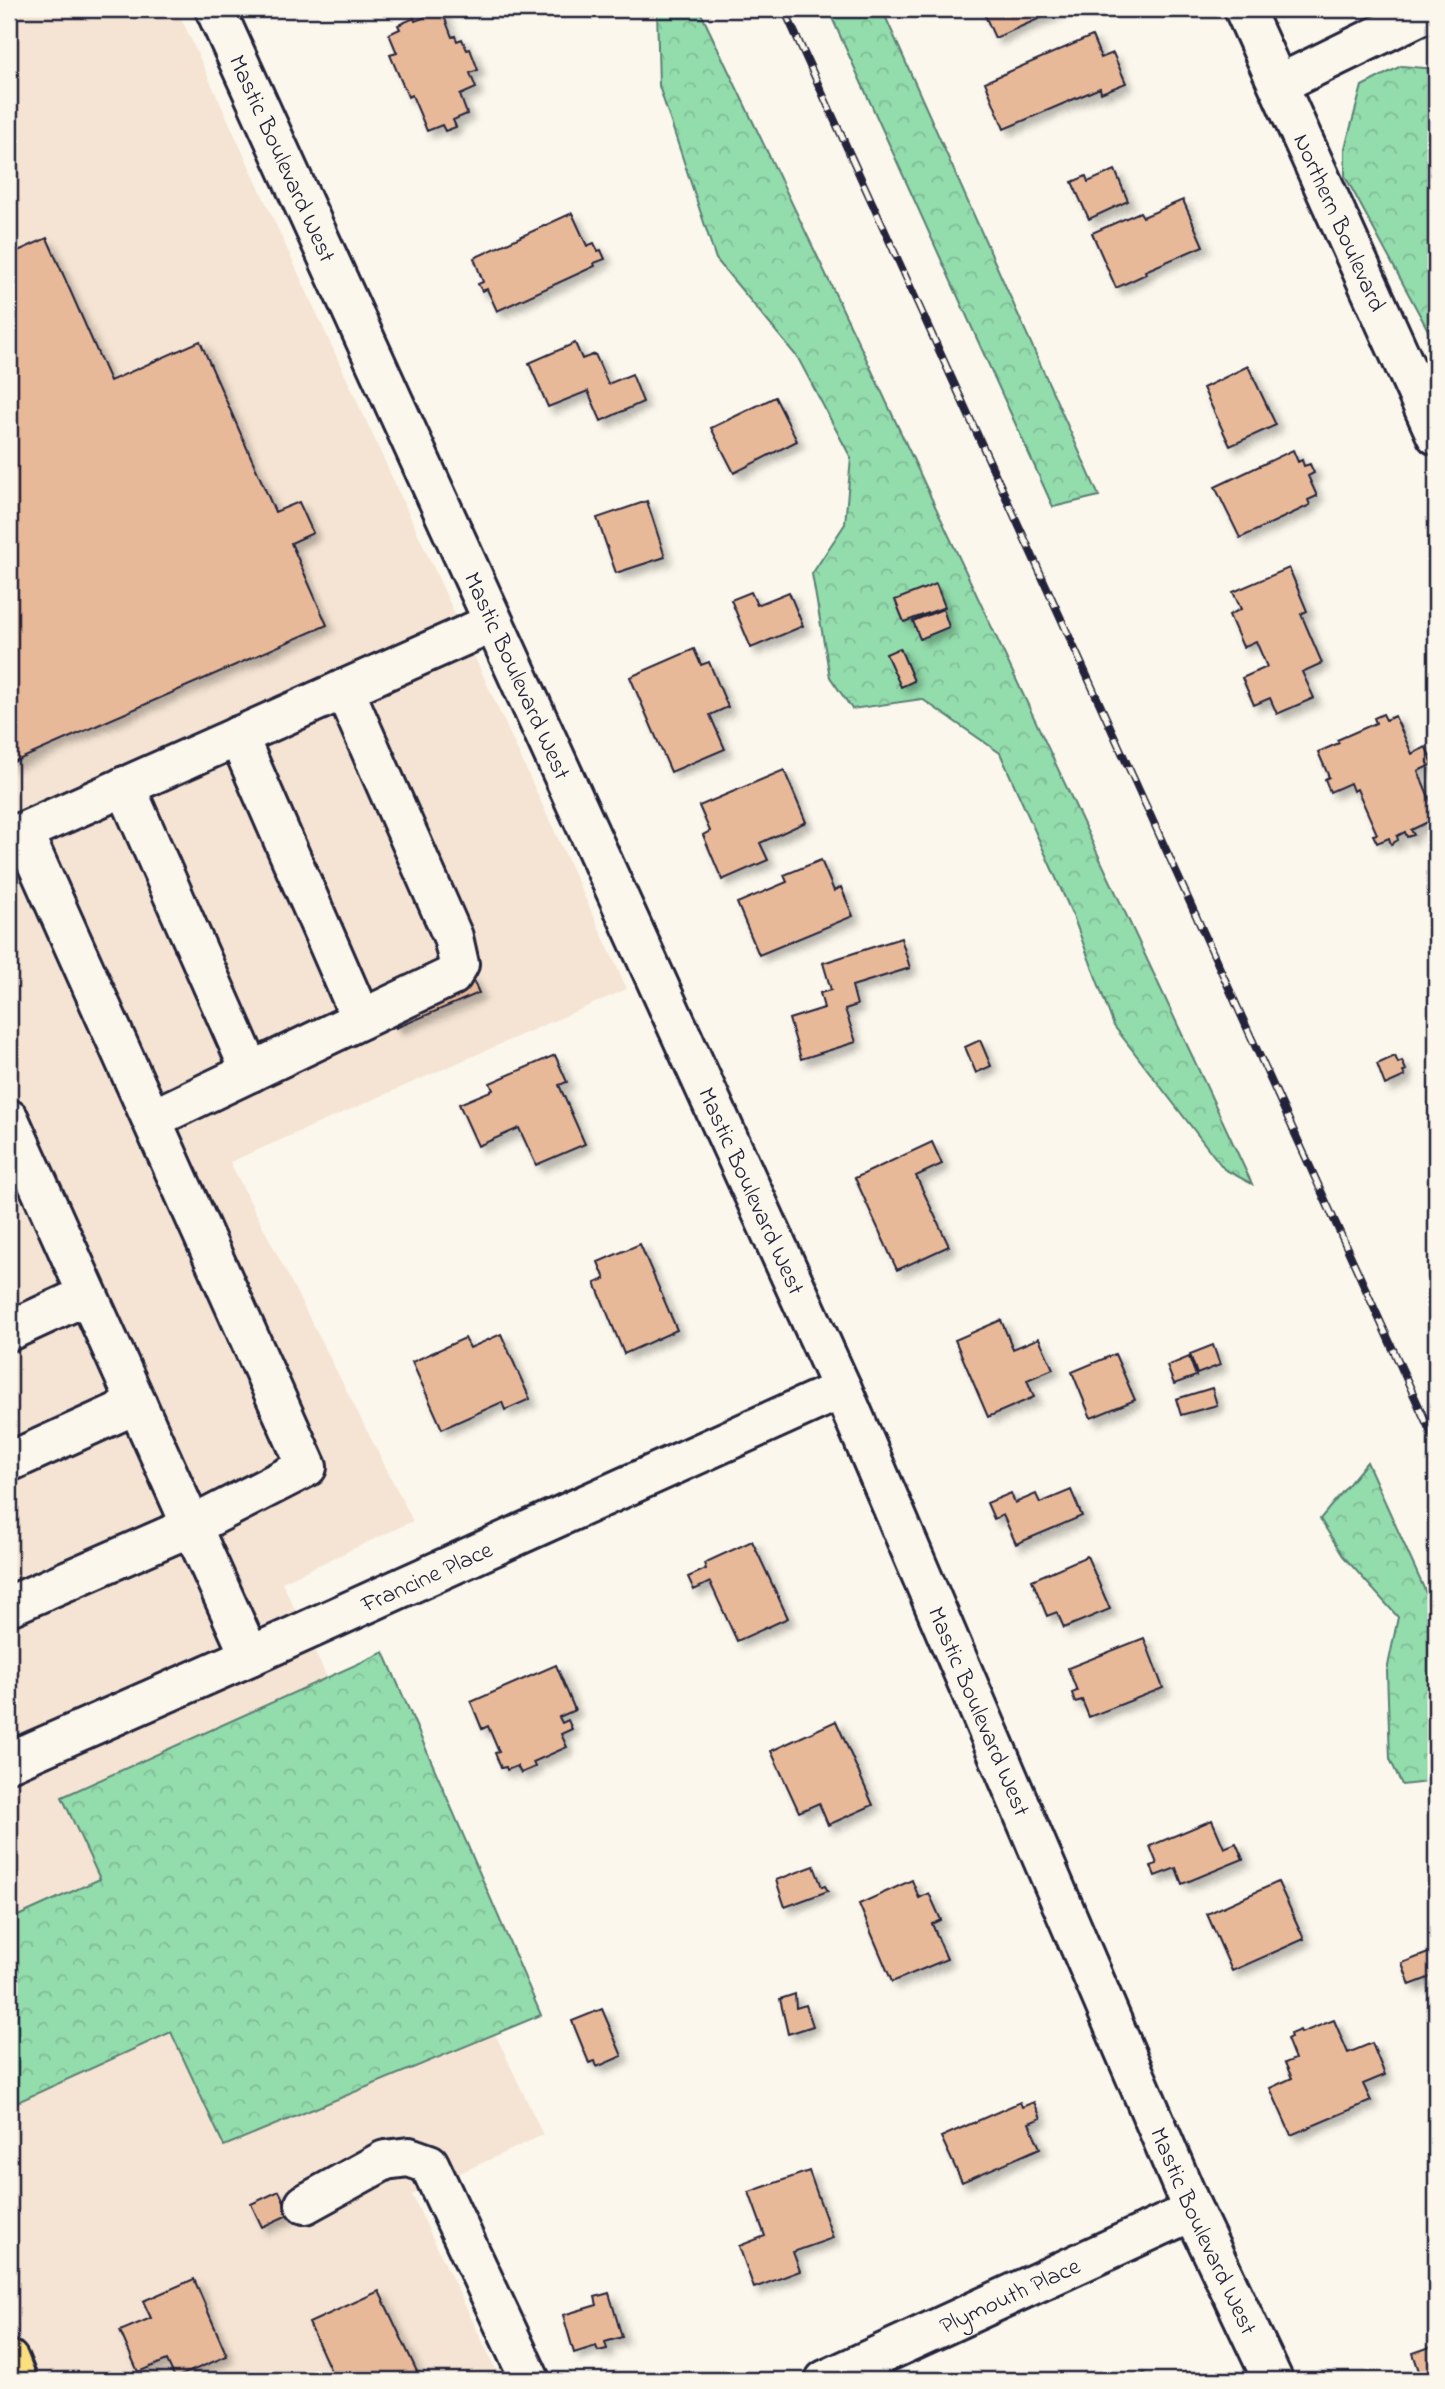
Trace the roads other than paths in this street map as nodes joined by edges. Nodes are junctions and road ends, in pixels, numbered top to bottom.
1 (215, 9) edge
2 (1244, 9) edge
3 (1433, 9) edge
4 (1279, 84) junction
5 (1436, 435) edge
6 (493, 623) junction
7 (344, 689) junction
8 (238, 736) junction
9 (125, 786) junction
10 (16, 835) edge
11 (361, 1019) junction
12 (251, 1072) junction
13 (9, 1119) edge
14 (152, 1119) junction
15 (87, 1295) junction
16 (9, 1331) edge
17 (842, 1389) junction
18 (137, 1404) junction
19 (9, 1462) edge
20 (192, 1526) junction
21 (9, 1606) edge
22 (250, 1656) junction
23 (9, 1762) edge
24 (305, 2204) dead end
25 (1193, 2211) junction
26 (9, 2360) edge
27 (17, 2380) edge
28 (530, 2380) edge
29 (825, 2380) edge
30 (1273, 2380) edge

1 - 6 street, Mastic Boulevard West
2 - 4 street, Northern Boulevard
3 - 4 street
4 - 5 street, Northern Boulevard
6 - 7 street
6 - 17 street, Mastic Boulevard West
7 - 8 street
7 - 11 street
8 - 9 street
8 - 11 street
9 - 10 street
9 - 12 street
10 - 14 street
11 - 12 street
12 - 14 street
13 - 15 street
14 - 20 street
15 - 16 street
15 - 18 street
17 - 22 street, Francine Place
17 - 25 street, Mastic Boulevard West
18 - 19 street
18 - 20 street
20 - 21 street
20 - 22 street
22 - 23 street, Francine Place
24 - 28 street
25 - 29 street, Plymouth Place
25 - 30 street, Mastic Boulevard West
26 - 27 main road

